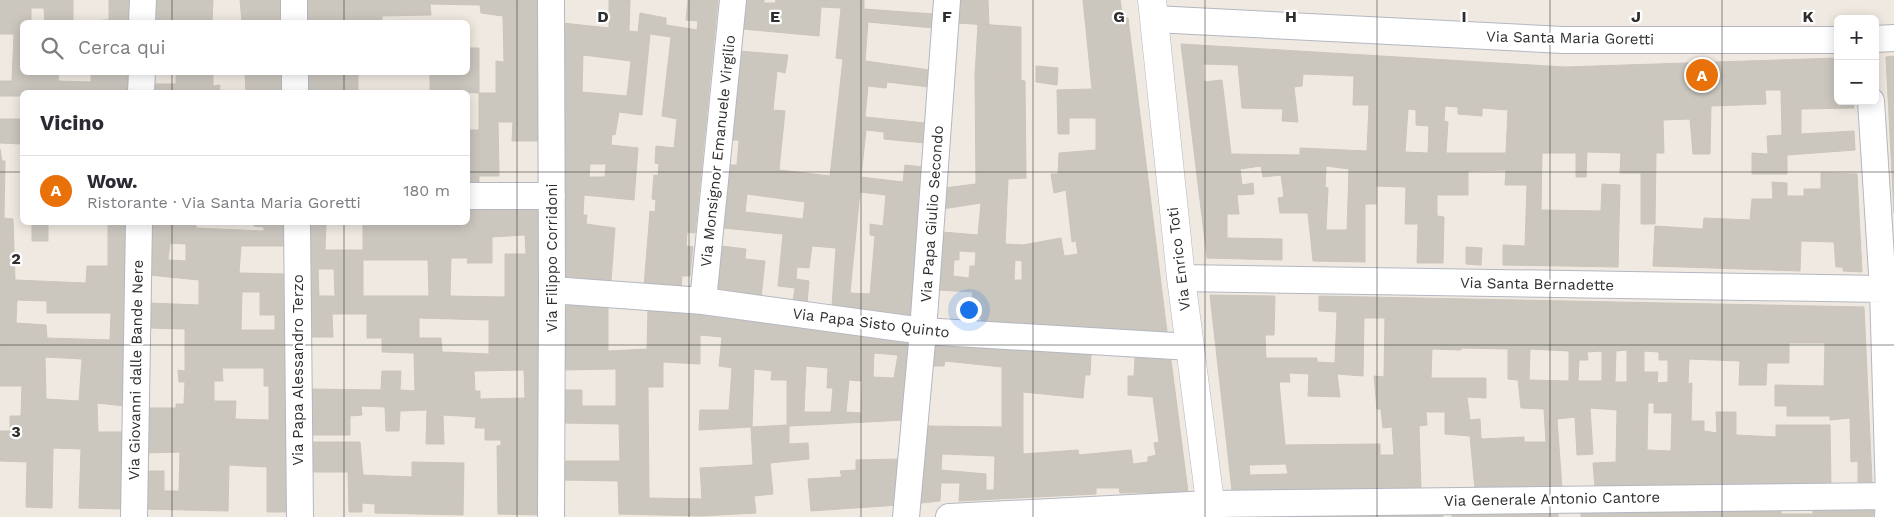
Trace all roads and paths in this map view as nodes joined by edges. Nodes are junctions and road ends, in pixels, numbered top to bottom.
1 (143, 0) edge
2 (294, 0) edge
3 (551, 0) edge
4 (733, 0) edge
5 (947, 0) edge
6 (1153, 10) edge
7 (142, 20) edge
8 (294, 20) edge
9 (1894, 38) edge
10 (1879, 39) edge
11 (1834, 40) edge
12 (142, 75) edge
13 (295, 75) edge
14 (141, 90) edge
15 (295, 90) edge
16 (1871, 105) edge
17 (470, 196) edge
18 (552, 196) junction
19 (139, 225) edge
20 (297, 225) edge
21 (1181, 278) junction
22 (552, 290) junction
23 (1889, 290) edge
24 (703, 301) junction
25 (923, 331) junction
26 (1191, 347) junction
27 (1891, 503) edge
28 (1569, 508) edge
29 (1211, 510) edge
30 (134, 517) edge
31 (300, 517) edge
32 (551, 517) edge
33 (906, 517) edge
34 (949, 517) edge

1 - 7 street
2 - 8 street
3 - 18 street, Via Filippo Corridoni
4 - 24 street, Via Monsignor Emanuele Virgilio
5 - 25 street, Via Papa Giulio Secondo
6 - 11 street, Via Santa Maria Goretti
6 - 21 street, Via Enrico Toti
9 - 10 street
12 - 14 street
13 - 15 street
16 - 23 street
17 - 18 street
18 - 22 street, Via Filippo Corridoni
19 - 30 street, Via Giovanni dalle Bande Nere
20 - 31 street, Via Papa Alessandro Terzo
21 - 23 street, Via Santa Bernadette
21 - 26 street, Via Enrico Toti
22 - 24 street, Via Papa Sisto Quinto
22 - 32 street, Via Filippo Corridoni
23 - 27 street
24 - 25 street, Via Papa Sisto Quinto
25 - 26 street, Via Papa Sisto Quinto
25 - 33 street, Via Papa Giulio Secondo
26 - 29 street, Via Enrico Toti
27 - 28 street, Via Generale Antonio Cantore
28 - 29 street, Via Generale Antonio Cantore
29 - 34 street, Via Generale Antonio Cantore

